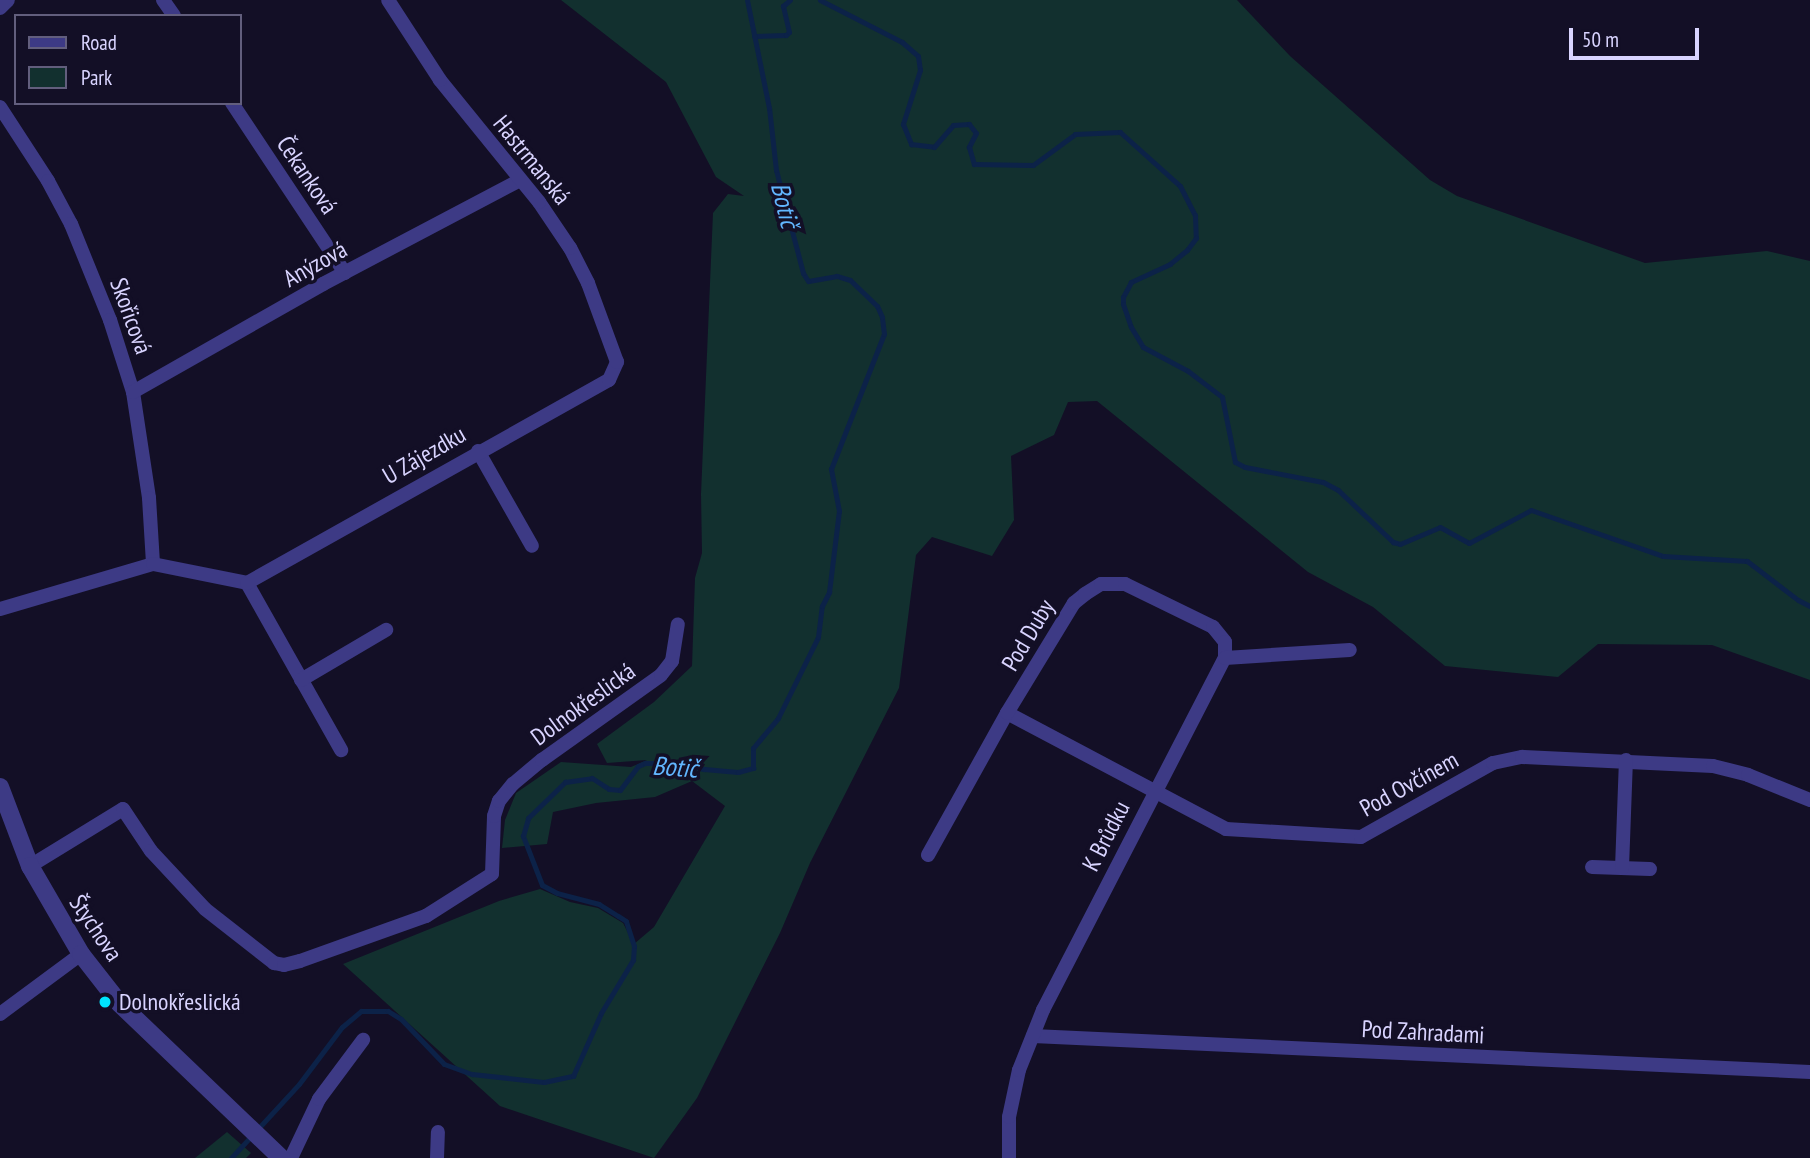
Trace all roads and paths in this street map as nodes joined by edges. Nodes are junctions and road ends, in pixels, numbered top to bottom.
1 (8, 0) edge
2 (388, 0) edge
3 (0, 8) edge
4 (233, 105) edge
5 (0, 107) edge
6 (520, 180) junction
7 (345, 272) junction
8 (617, 362) joint
9 (133, 392) junction
10 (478, 451) junction
11 (533, 546) dead end
12 (153, 564) junction
13 (247, 583) junction
14 (0, 609) edge
15 (678, 624) dead end
16 (386, 630) dead end
17 (1350, 650) dead end
18 (1226, 658) junction
19 (302, 680) junction
20 (1007, 713) junction
21 (341, 750) dead end
22 (1626, 760) junction
23 (0, 787) edge
24 (1154, 793) junction
25 (1810, 800) edge
26 (928, 855) dead end
27 (30, 866) junction
28 (1592, 867) dead end
29 (1622, 868) junction
30 (1650, 869) dead end
31 (81, 954) junction
32 (0, 1014) edge
33 (1033, 1036) junction
34 (363, 1040) dead end
35 (1810, 1072) edge
36 (438, 1132) dead end
37 (283, 1157) edge
38 (437, 1158) edge
39 (1010, 1158) edge

1 - 3 street
2 - 6 street, Hastrmanská
4 - 7 street, Čekanková
5 - 9 street, Skořicová
6 - 7 street, Anýzová
6 - 8 street, Hastrmanská
7 - 9 street, Anýzová
8 - 10 street, U Zájezdku
9 - 12 street, Skořicová
10 - 11 street
10 - 13 street, U Zájezdku
12 - 13 street
12 - 14 street
13 - 19 street
15 - 27 street, Dolnokřeslická
16 - 19 street
17 - 18 street
18 - 20 street, Pod Duby
18 - 24 street, K Brůdku
19 - 21 street
20 - 24 street, Pod Ovčínem
20 - 26 street, Pod Duby
22 - 24 street, Pod Ovčínem
22 - 25 street, Pod Ovčínem
22 - 29 street
23 - 27 street, Štychova
24 - 33 street, K Brůdku
27 - 31 street, Štychova
28 - 29 street
29 - 30 street
31 - 32 street
31 - 37 street, Štychova
33 - 35 street, Pod Zahradami
33 - 39 street, K Brůdku
34 - 37 street
36 - 38 street

